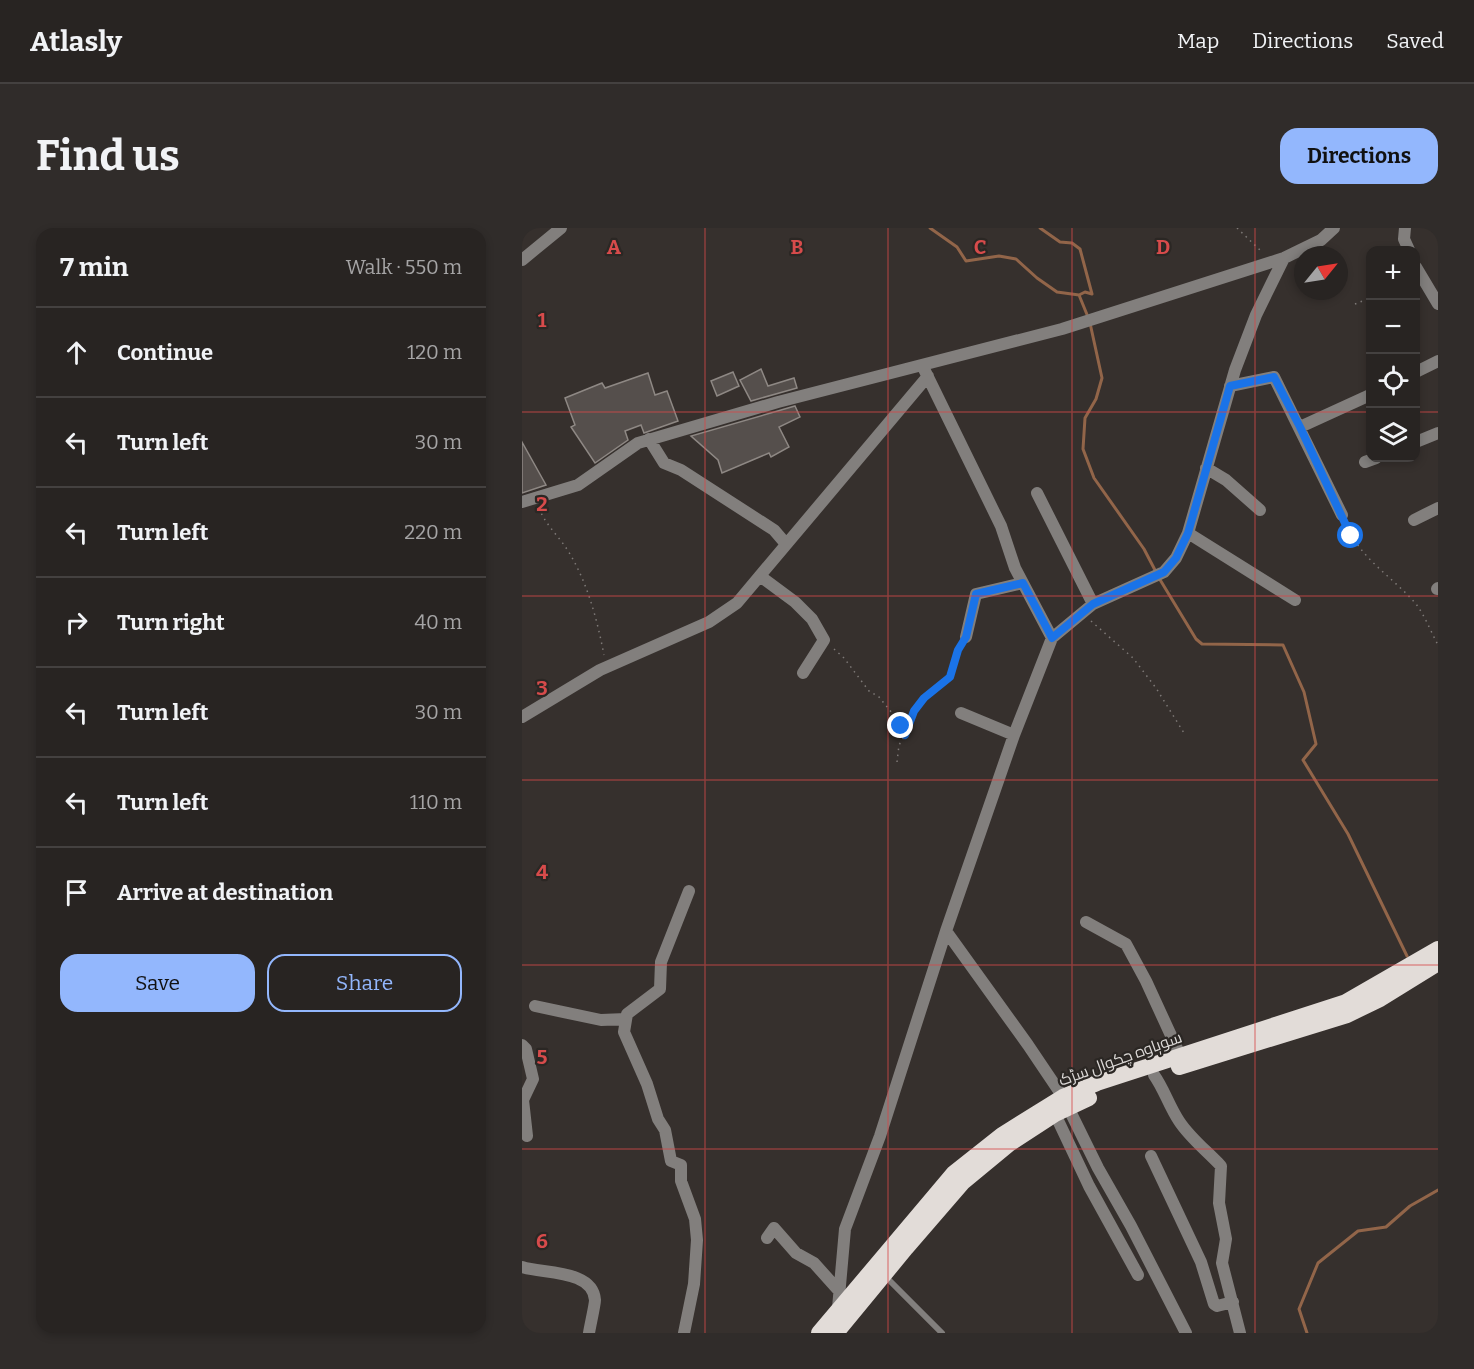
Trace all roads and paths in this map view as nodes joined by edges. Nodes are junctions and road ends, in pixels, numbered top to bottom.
1 (561, 228) edge
2 (1237, 228) edge
3 (1334, 228) edge
4 (1405, 228) edge
5 (1407, 246) edge
6 (1278, 259) junction
7 (522, 260) edge
8 (1420, 274) edge
9 (1366, 300) edge
10 (1355, 304) dead end
11 (1438, 304) edge
12 (1438, 361) edge
13 (925, 370) junction
14 (1420, 370) edge
15 (1230, 386) junction
16 (1366, 397) edge
17 (1300, 427) junction
18 (1438, 433) edge
19 (649, 439) junction
20 (1420, 440) edge
21 (1206, 468) junction
22 (1037, 493) dead end
23 (535, 497) junction
24 (522, 502) edge
25 (1438, 508) edge
26 (1260, 510) dead end
27 (1342, 515) joint
28 (1414, 520) dead end
29 (1188, 533) junction
30 (786, 544) junction
31 (760, 576) junction
32 (1023, 583) junction
33 (1295, 600) dead end
34 (1093, 604) junction
35 (1082, 613) junction
36 (966, 637) joint
37 (1052, 638) junction
38 (824, 640) junction
39 (1438, 645) edge
40 (607, 667) junction
41 (803, 673) dead end
42 (960, 713) dead end
43 (522, 717) edge
44 (1184, 734) dead end
45 (905, 735) junction
46 (1014, 735) junction
47 (897, 762) dead end
48 (689, 891) dead end
49 (1086, 922) dead end
50 (946, 931) junction
51 (1438, 949) edge
52 (1438, 963) edge
53 (535, 1006) dead end
54 (626, 1018) junction
55 (522, 1045) edge
56 (1180, 1055) junction
57 (1154, 1075) junction
58 (1062, 1106) junction
59 (527, 1136) dead end
60 (1151, 1156) dead end
61 (767, 1238) dead end
62 (522, 1267) edge
63 (883, 1275) junction
64 (1138, 1275) dead end
65 (839, 1300) junction
66 (1233, 1302) junction
67 (589, 1333) edge
68 (684, 1333) edge
69 (819, 1333) edge
70 (836, 1333) edge
71 (942, 1333) edge
72 (1186, 1333) edge
73 (1240, 1333) edge

1 - 7 street
2 - 6 path
3 - 6 street
4 - 5 street
6 - 13 street
6 - 15 street
8 - 11 street
9 - 10 path
12 - 14 street
13 - 19 street
13 - 30 street
13 - 32 street
15 - 17 street
15 - 21 street
16 - 17 street
17 - 27 street
18 - 20 street
19 - 23 street
19 - 30 street
21 - 26 street
21 - 29 street
22 - 34 street
23 - 24 street
23 - 40 path
25 - 28 street
27 - 39 path
29 - 33 street
29 - 34 street
30 - 31 street
31 - 38 street
31 - 40 street
32 - 36 street
32 - 37 street
34 - 35 street
35 - 37 street
35 - 44 path
36 - 45 path
37 - 46 street
38 - 41 street
38 - 45 path
40 - 43 street
42 - 46 street
45 - 47 path
46 - 50 street
48 - 54 street
49 - 56 street
50 - 58 street
50 - 65 street
51 - 56 highway, سوہاوہ چکوال سڑک
52 - 57 highway
53 - 54 street
54 - 68 street
55 - 59 street
56 - 58 highway, سوہاوہ چکوال سڑک
57 - 58 highway
57 - 66 street
58 - 63 highway
58 - 64 street
58 - 65 highway, سوہاوہ چکوال سڑک
58 - 72 street
60 - 66 street
61 - 65 street
62 - 67 street
63 - 70 highway
63 - 71 lane
65 - 69 highway, سوہاوہ چکوال سڑک
66 - 73 street

